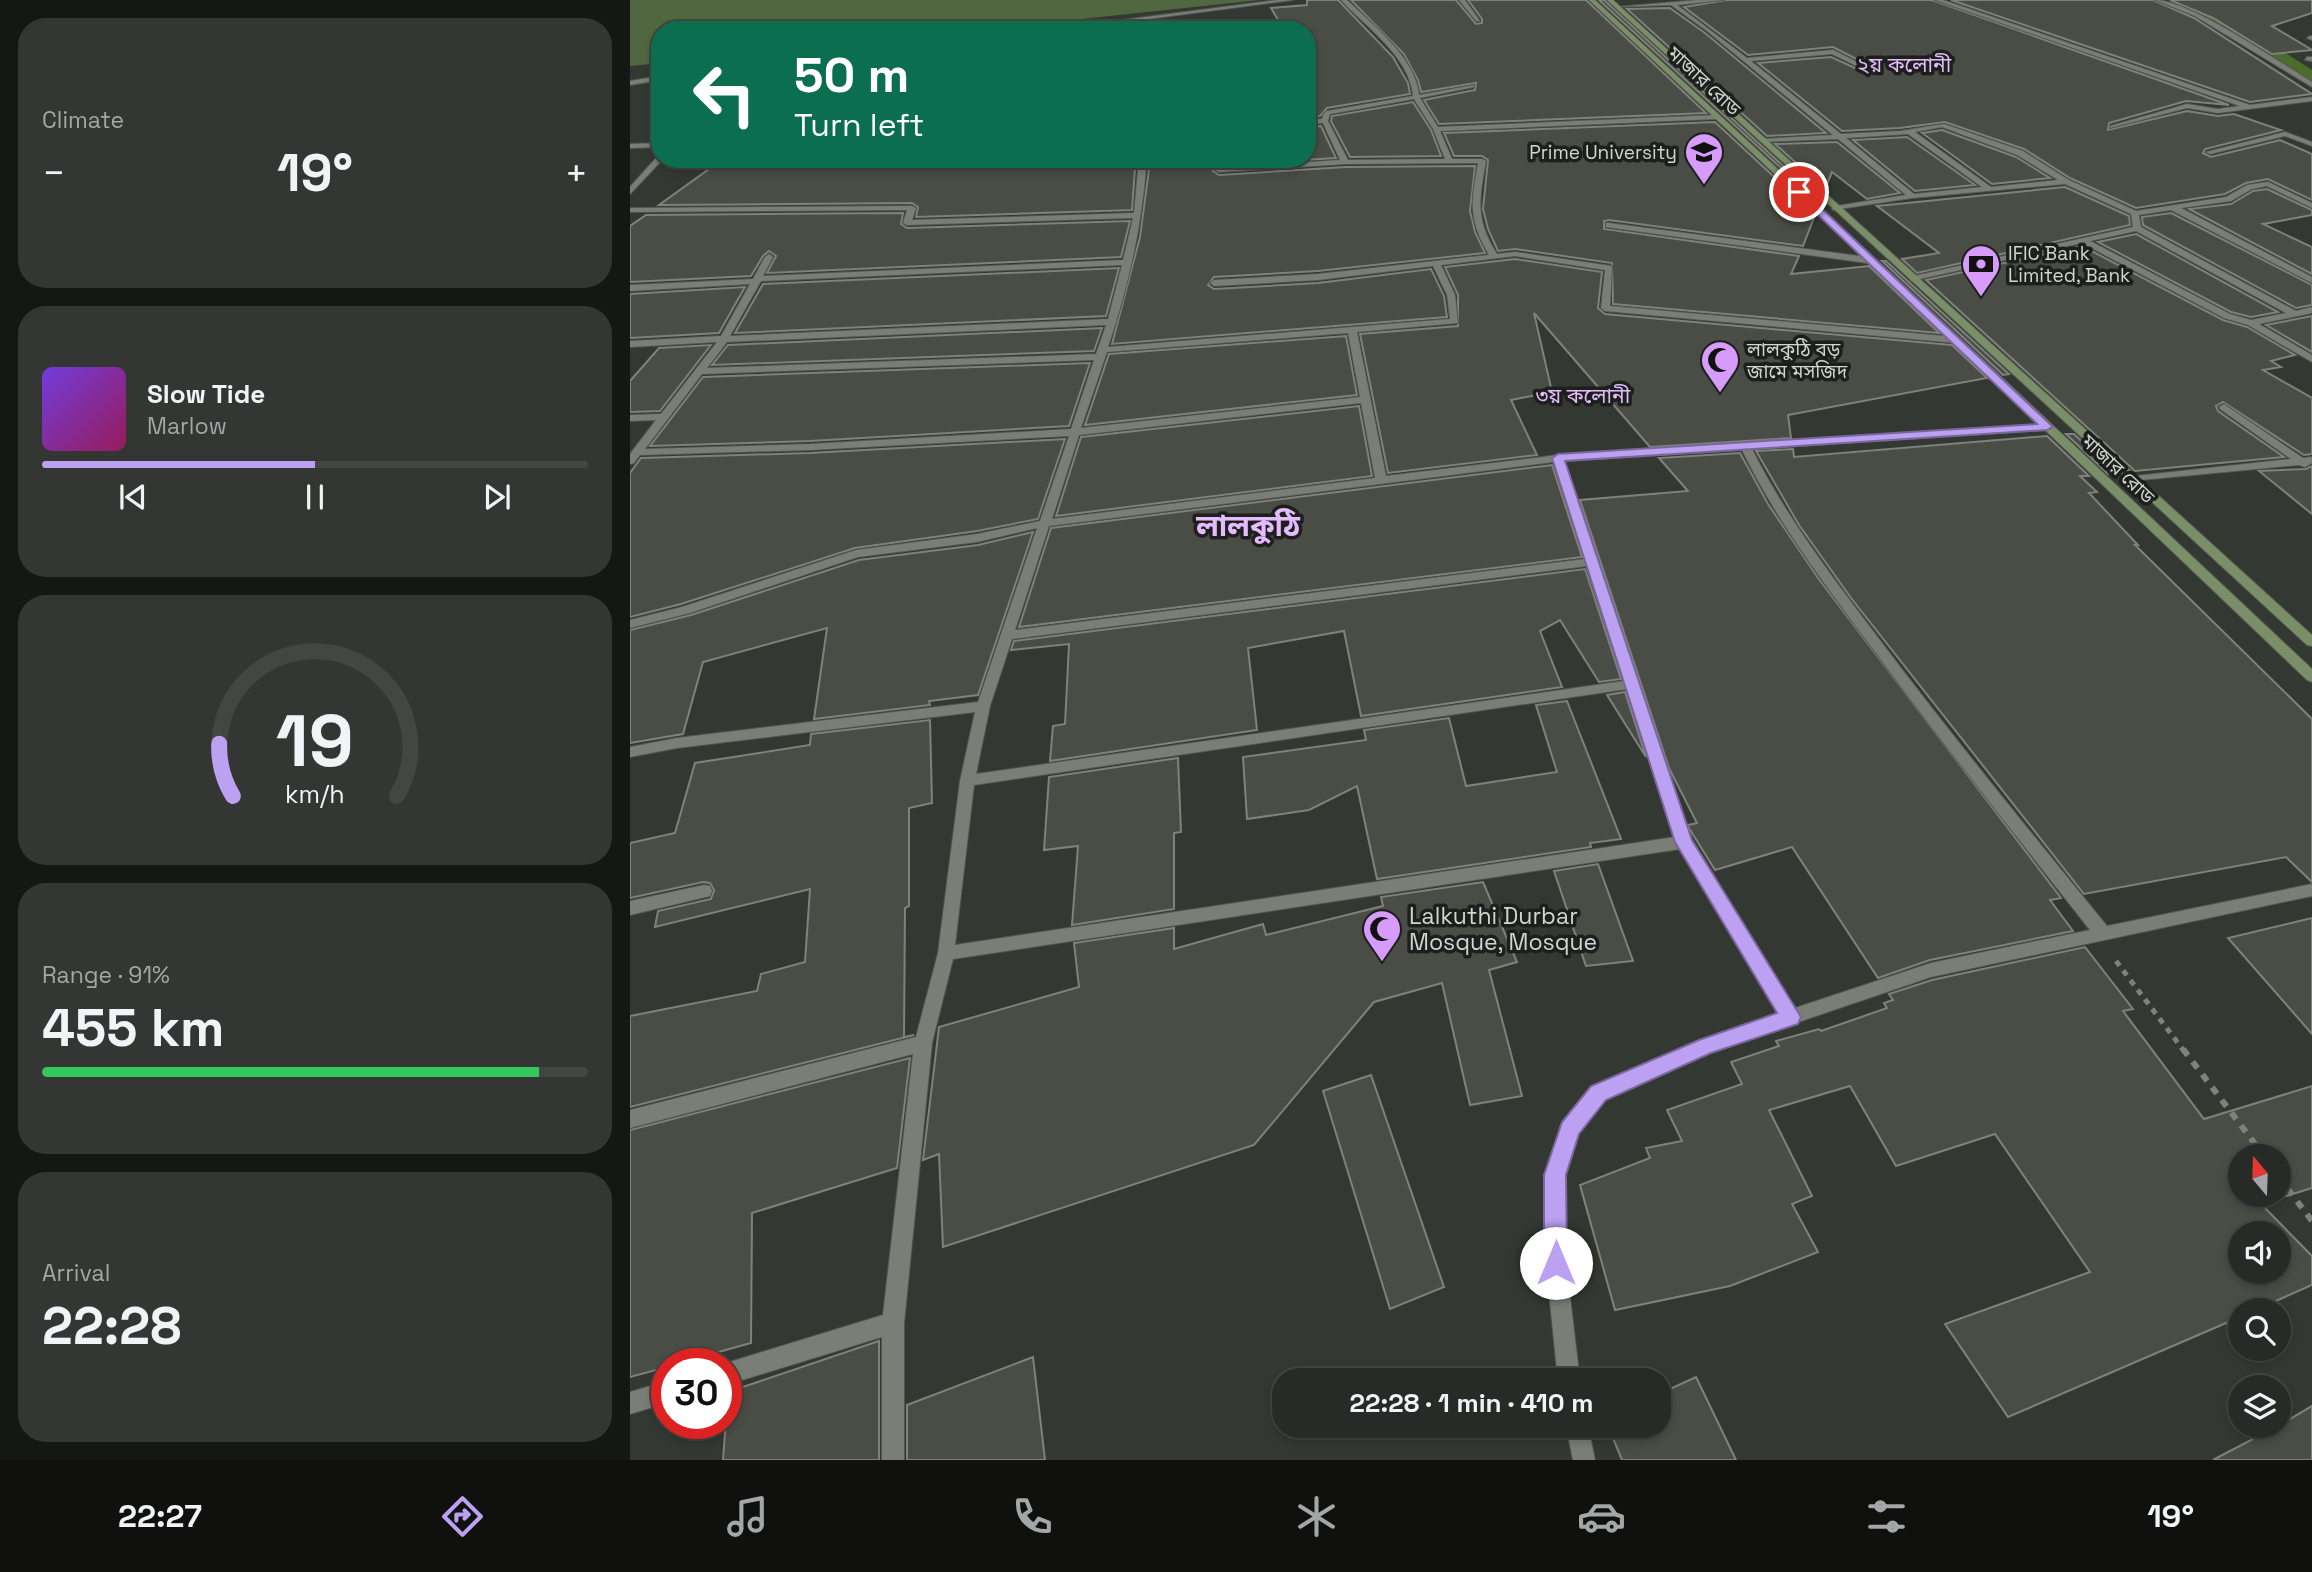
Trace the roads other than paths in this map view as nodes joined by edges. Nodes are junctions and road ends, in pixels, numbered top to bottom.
1 (1290, 0) edge
2 (1344, 0) edge
3 (1462, 0) edge
4 (1592, 0) edge
5 (1721, 0) edge
6 (1938, 0) edge
7 (2158, 0) edge
8 (1615, 3) edge
9 (1672, 4) junction
10 (1478, 20) dead end
11 (1121, 21) edge
12 (1746, 60) junction
13 (1871, 71) dead end
14 (651, 80) edge
15 (630, 83) edge
16 (2312, 85) edge
17 (1472, 86) dead end
18 (1416, 97) junction
19 (2312, 99) edge
20 (2249, 107) junction
21 (1716, 117) junction
22 (1325, 121) junction
23 (1316, 122) edge
24 (2112, 127) dead end
25 (1436, 129) junction
26 (1909, 131) junction
27 (1838, 136) junction
28 (1762, 141) junction
29 (2312, 144) edge
30 (651, 145) edge
31 (630, 146) edge
32 (2210, 152) dead end
33 (1449, 161) junction
34 (1345, 162) junction
35 (1316, 164) edge
36 (652, 168) edge
37 (1250, 168) edge
38 (1142, 169) dead end
39 (1219, 170) dead end
40 (2066, 182) junction
41 (1991, 190) junction
42 (630, 192) edge
43 (1912, 196) junction
44 (2170, 206) junction
45 (2312, 206) edge
46 (1836, 208) junction
47 (630, 210) edge
48 (2135, 213) junction
49 (1138, 215) junction
50 (1609, 225) dead end
51 (2137, 228) junction
52 (2082, 240) junction
53 (1494, 256) junction
54 (769, 257) dead end
55 (1874, 261) junction
56 (1128, 262) junction
57 (1436, 263) junction
58 (1914, 279) junction
59 (758, 280) junction
60 (2312, 280) edge
61 (1214, 283) dead end
62 (630, 288) edge
63 (2312, 310) edge
64 (2295, 314) junction
65 (1112, 322) junction
66 (2251, 323) junction
67 (1352, 329) junction
68 (724, 339) junction
69 (1956, 340) junction
70 (630, 344) edge
71 (1100, 354) junction
72 (2312, 359) edge
73 (699, 371) junction
74 (1366, 399) junction
75 (2224, 407) dead end
76 (663, 417) junction
77 (630, 418) edge
78 (2047, 427) junction
79 (1077, 432) junction
80 (1745, 445) junction
81 (637, 452) junction
82 (1558, 458) junction
83 (630, 461) edge
84 (2309, 463) edge
85 (1381, 479) junction
86 (2135, 480) junction
87 (1044, 523) junction
88 (1592, 562) junction
89 (630, 624) edge
90 (1008, 635) junction
91 (2312, 642) edge
92 (2312, 677) edge
93 (1632, 684) junction
94 (983, 706) junction
95 (630, 752) edge
96 (967, 781) junction
97 (1684, 842) junction
98 (2312, 890) edge
99 (704, 891) dead end
100 (630, 908) edge
101 (2100, 934) junction
102 (946, 953) junction
103 (1791, 1017) junction
104 (923, 1043) junction
105 (630, 1119) edge
106 (893, 1323) junction
107 (1568, 1368) edge
108 (742, 1369) edge
109 (651, 1397) edge
110 (630, 1403) edge
111 (1579, 1438) edge
112 (893, 1460) edge
113 (1584, 1460) edge

1 - 11 street
2 - 18 street
3 - 10 street
4 - 21 main road, মাজার রোড
5 - 9 street
6 - 20 street
7 - 16 street
8 - 9 street
8 - 28 main road, মাজার রোড
9 - 12 street
12 - 13 street
12 - 27 street
14 - 15 street
17 - 18 street
18 - 22 street
18 - 25 street
19 - 20 street
20 - 24 street
21 - 25 street
21 - 55 main road, মাজার রোড
22 - 23 street
22 - 34 street
25 - 33 street
26 - 27 street
26 - 40 street
26 - 41 street
27 - 28 street
27 - 43 street
28 - 46 main road, মাজার রোড
29 - 32 street
30 - 31 street
33 - 34 street
33 - 53 street
34 - 35 street
36 - 42 street
37 - 39 street
38 - 49 street
40 - 41 street
40 - 48 street
41 - 43 street
43 - 46 street
44 - 45 street
44 - 48 street
44 - 60 street
46 - 58 main road, মাজার রোড
47 - 49 street
48 - 51 street
49 - 56 street
50 - 55 street
51 - 52 street
51 - 64 street
52 - 58 street
52 - 66 street
53 - 57 street
53 - 69 street
54 - 59 street
55 - 69 main road, মাজার রোড
56 - 59 street
56 - 65 street
57 - 61 street
57 - 67 street
58 - 86 main road, মাজার রোড
59 - 62 street
59 - 68 street
63 - 64 street
64 - 66 street
65 - 68 street
65 - 71 street
66 - 72 street
67 - 71 street
67 - 74 street
68 - 70 street
68 - 73 street
69 - 78 main road, মাজার রোড
71 - 73 street
71 - 79 street
73 - 76 street
74 - 79 street
74 - 85 street
75 - 84 street
76 - 77 street
76 - 81 street
78 - 80 street
78 - 92 main road, মাজার রোড
79 - 81 street
79 - 87 street
80 - 82 street
80 - 101 street
81 - 83 street
82 - 85 street
82 - 88 street
84 - 86 street
85 - 87 street
86 - 91 main road, মাজার রোড
87 - 89 street
87 - 90 street
88 - 90 street
88 - 93 street
90 - 94 street
93 - 96 street
93 - 97 street
94 - 95 street
94 - 96 street
96 - 102 street
97 - 102 street
97 - 103 street
98 - 101 street
99 - 100 street
101 - 103 street
102 - 104 street
103 - 107 street
104 - 105 street
104 - 106 street
106 - 108 street
106 - 112 street
109 - 110 street
111 - 113 street

